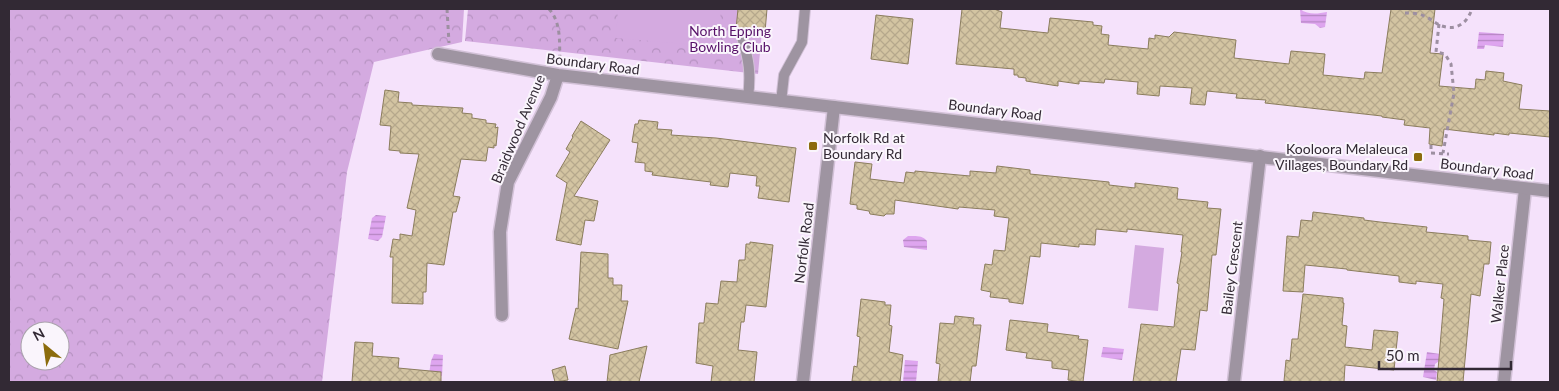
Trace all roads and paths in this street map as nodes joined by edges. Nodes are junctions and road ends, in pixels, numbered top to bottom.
1 (447, 9) edge
2 (549, 9) edge
3 (805, 9) edge
4 (1472, 9) edge
5 (1405, 13) dead end
6 (1439, 24) junction
7 (742, 36) dead end
8 (444, 55) joint
9 (560, 76) junction
10 (748, 98) junction
11 (782, 102) junction
12 (834, 106) junction
13 (1431, 145) dead end
14 (1443, 154) junction
15 (1449, 154) dead end
16 (1260, 156) junction
17 (1525, 189) junction
18 (1550, 191) edge
19 (502, 315) dead end
20 (803, 382) edge
21 (1234, 382) edge
22 (1504, 382) edge

1 - 8 path
2 - 9 path
3 - 11 lane
4 - 6 path
5 - 6 path
6 - 14 path
7 - 10 lane
8 - 9 street, Boundary Road
9 - 10 street, Boundary Road
9 - 19 street, Braidwood Avenue
10 - 11 street, Boundary Road
11 - 12 street, Boundary Road
12 - 16 street, Boundary Road
12 - 20 street, Norfolk Road
13 - 14 path
14 - 15 path
16 - 17 street, Boundary Road
16 - 21 street, Bailey Crescent
17 - 18 street, Boundary Road
17 - 22 street, Walker Place

